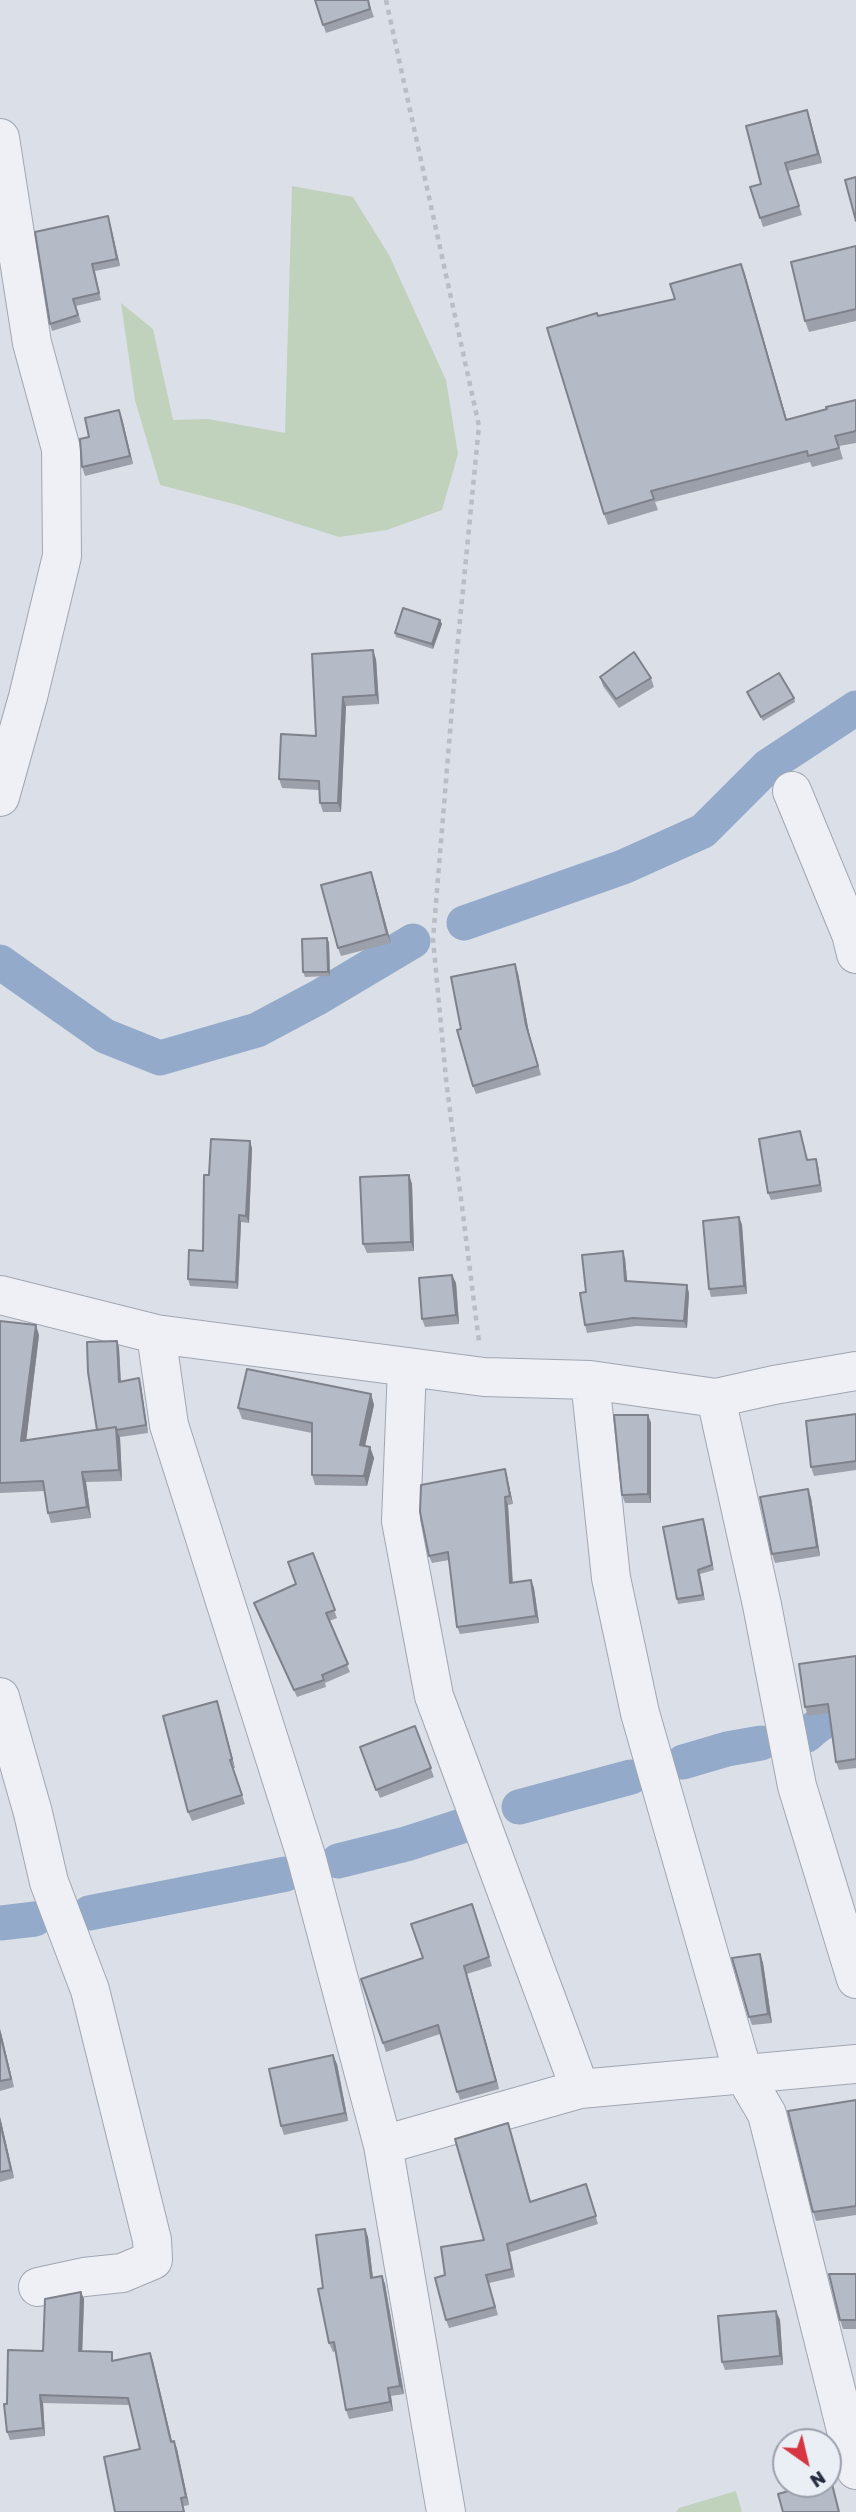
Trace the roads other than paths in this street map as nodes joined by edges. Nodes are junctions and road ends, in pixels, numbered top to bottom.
1 (0, 138) edge
2 (792, 791) dead end
3 (0, 797) edge
4 (856, 954) edge
5 (0, 1295) edge
6 (156, 1334) junction
7 (407, 1367) junction
8 (856, 1371) edge
9 (590, 1380) junction
10 (716, 1398) junction
11 (0, 1697) edge
12 (856, 1979) edge
13 (856, 2064) edge
14 (743, 2073) junction
15 (580, 2089) junction
16 (383, 2145) junction
17 (38, 2287) dead end
18 (856, 2470) edge
19 (446, 2512) edge

1 - 3 street
2 - 4 street
5 - 6 street
6 - 7 street
6 - 16 street
7 - 9 street
7 - 15 street
8 - 10 street
9 - 10 street
9 - 14 street
10 - 12 street
11 - 17 street
13 - 14 street
14 - 15 street
14 - 18 street
15 - 16 street
16 - 19 street

